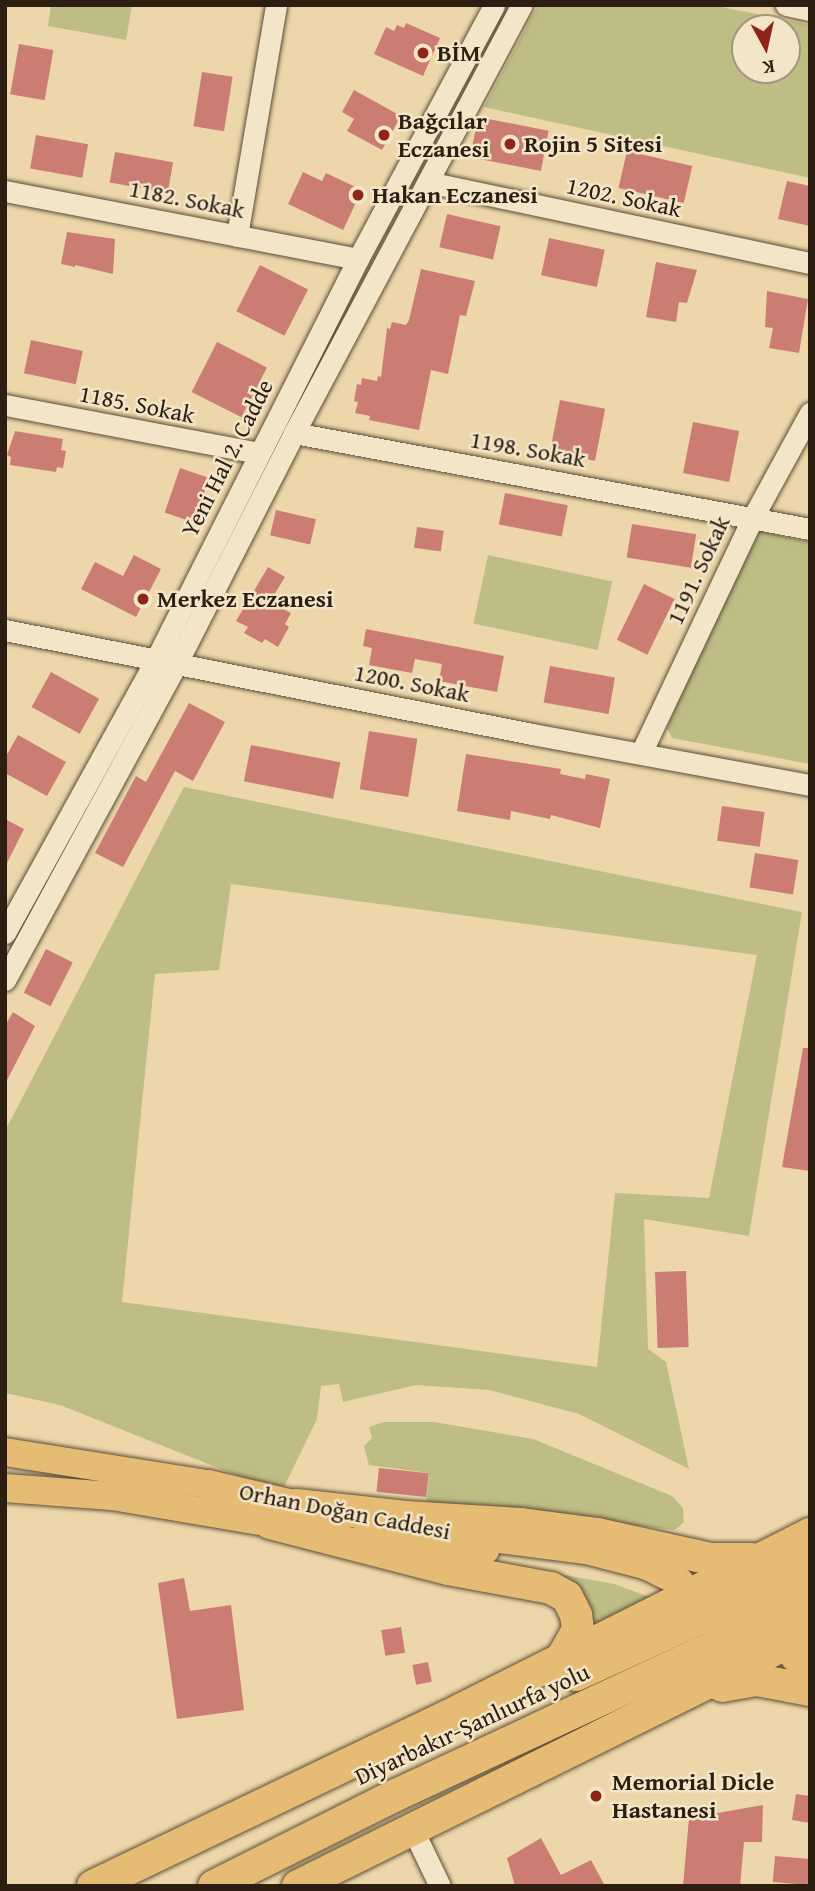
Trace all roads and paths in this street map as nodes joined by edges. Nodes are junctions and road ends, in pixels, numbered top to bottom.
1 (276, 5) edge
2 (494, 5) edge
3 (522, 5) edge
4 (786, 5) edge
5 (810, 10) edge
6 (428, 182) junction
7 (5, 191) edge
8 (237, 236) junction
9 (358, 259) junction
10 (810, 264) edge
11 (5, 405) edge
12 (810, 413) edge
13 (293, 433) junction
14 (258, 453) junction
15 (753, 517) junction
16 (810, 529) edge
17 (5, 630) edge
18 (156, 659) junction
19 (177, 663) junction
20 (641, 753) junction
21 (810, 785) edge
22 (5, 933) edge
23 (5, 980) edge
24 (5, 1452) edge
25 (5, 1488) edge
26 (296, 1505) junction
27 (270, 1523) junction
28 (810, 1534) edge
29 (759, 1558) junction
30 (810, 1568) edge
31 (810, 1602) edge
32 (805, 1652) edge
33 (561, 1660) junction
34 (810, 1690) edge
35 (664, 1705) junction
36 (413, 1830) junction
37 (93, 1886) edge
38 (137, 1886) edge
39 (214, 1886) edge
40 (298, 1886) edge
41 (440, 1886) edge

1 - 8 street
2 - 9 street, Yeni Hal 2. Cadde
3 - 6 street
4 - 5 street
6 - 10 street, 1202. Sokak
6 - 13 street
7 - 8 street, 1182. Sokak
8 - 9 street, 1182. Sokak
9 - 14 street, Yeni Hal 2. Cadde
11 - 14 street, 1185. Sokak
12 - 15 street, 1191. Sokak
13 - 15 street, 1198. Sokak
13 - 19 street
14 - 18 street, Yeni Hal 2. Cadde
15 - 16 street, 1198. Sokak
15 - 20 street, 1191. Sokak
17 - 18 street, 1200. Sokak
18 - 19 street, 1200. Sokak
18 - 22 street, Yeni Hal 2. Cadde
19 - 20 street, 1200. Sokak
19 - 23 street
20 - 21 street, 1200. Sokak
24 - 26 main road, Orhan Doğan Caddesi
25 - 27 main road, Orhan Doğan Caddesi
26 - 27 main road, Orhan Doğan Caddesi
26 - 29 highway
27 - 33 highway
28 - 29 highway
29 - 33 highway
30 - 38 highway, Diyarbakır-Şanlıurfa yolu
31 - 39 highway, Diyarbakır-Şanlıurfa yolu
32 - 35 highway
33 - 37 highway
34 - 35 highway
35 - 36 highway
36 - 40 highway
36 - 41 street

